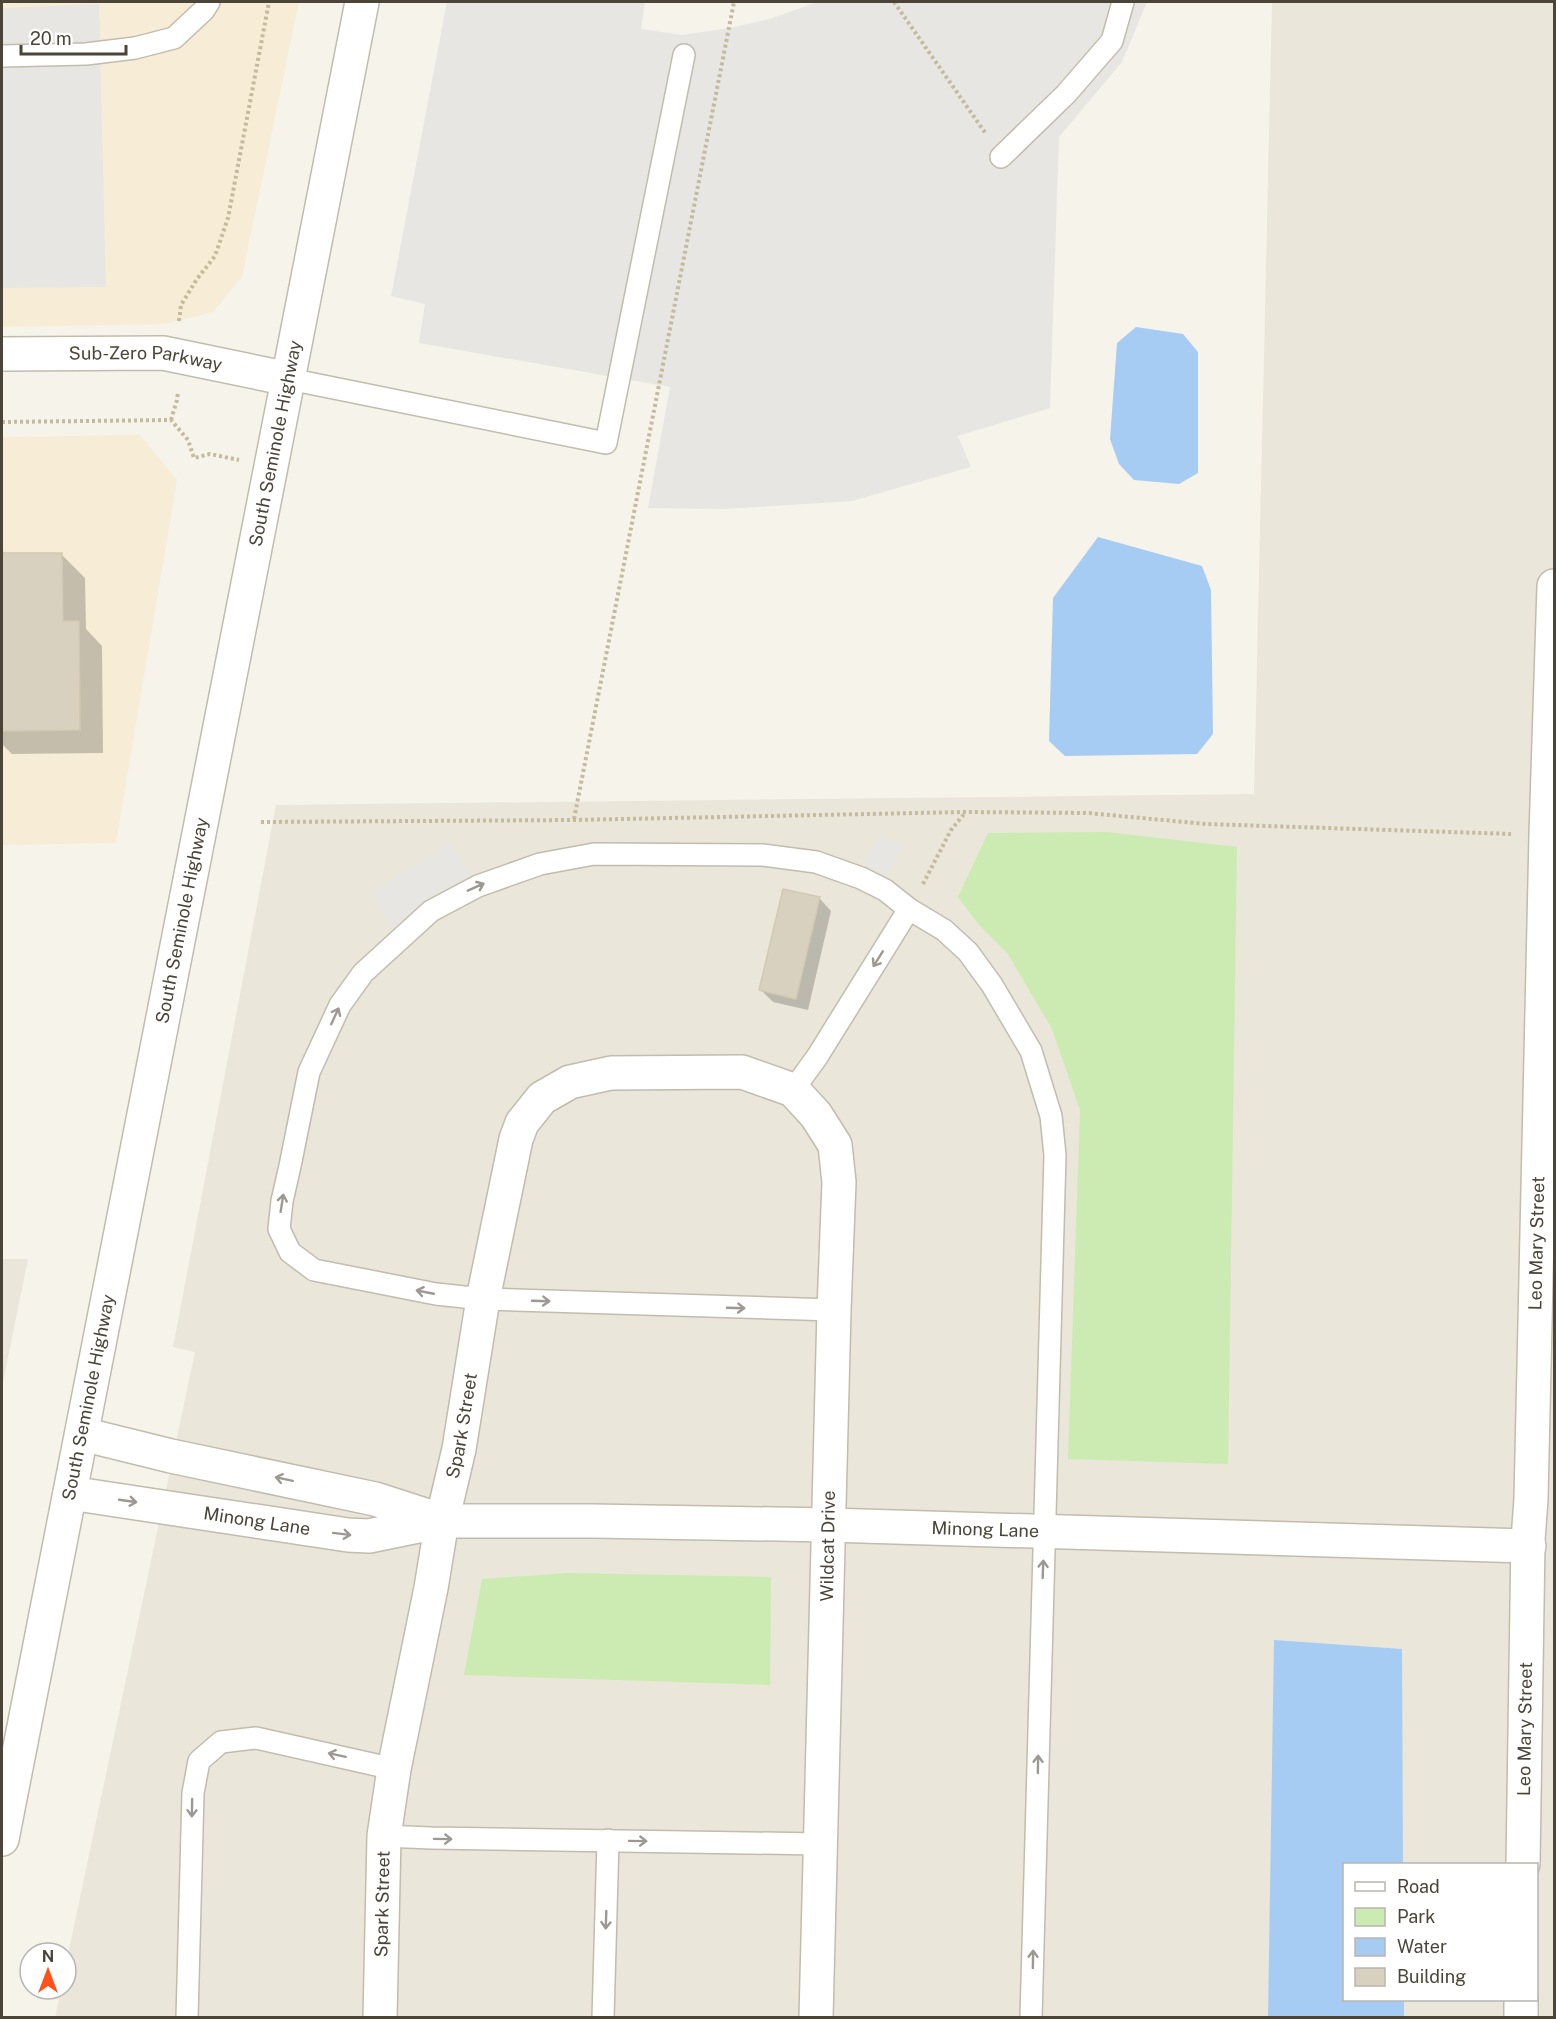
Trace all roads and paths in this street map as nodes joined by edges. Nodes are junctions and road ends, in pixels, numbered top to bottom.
1 (209, 2) edge
2 (269, 2) edge
3 (362, 2) edge
4 (734, 2) edge
5 (894, 2) edge
6 (1123, 2) edge
7 (684, 55) dead end
8 (2, 56) edge
9 (1001, 157) joint
10 (178, 328) dead end
11 (2, 354) edge
12 (289, 380) junction
13 (177, 400) dead end
14 (171, 420) junction
15 (2, 422) edge
16 (210, 454) dead end
17 (1554, 607) edge
18 (965, 812) junction
19 (574, 820) junction
20 (261, 822) dead end
21 (1546, 835) junction
22 (909, 909) junction
23 (793, 1090) junction
24 (483, 1299) junction
25 (834, 1310) junction
26 (82, 1434) junction
27 (70, 1493) junction
28 (442, 1521) junction
29 (829, 1525) junction
30 (1044, 1532) junction
31 (1528, 1546) junction
32 (394, 1769) junction
33 (384, 1836) junction
34 (2, 1839) edge
35 (608, 1840) junction
36 (820, 1844) junction
37 (1523, 1863) edge
38 (1521, 2001) edge
39 (187, 2018) edge
40 (380, 2018) edge
41 (603, 2018) edge
42 (816, 2018) edge
43 (1031, 2018) edge
44 (1521, 2018) edge

1 - 8 lane
2 - 10 path
3 - 12 street, South Seminole Highway
4 - 19 path
5 - 9 path
6 - 9 lane
7 - 12 lane
11 - 12 street, Sub-Zero Parkway
12 - 26 street, South Seminole Highway
13 - 14 path
14 - 15 path
14 - 16 path
17 - 21 street, Leo Mary Street
18 - 19 path
18 - 21 path
18 - 22 path
19 - 20 path
21 - 31 street, Leo Mary Street
22 -> 23 lane
24 -> 22 lane
22 - 30 lane
23 - 24 street, Spark Street
23 - 25 street, Wildcat Drive
24 -> 25 lane
24 - 28 street, Spark Street
25 - 29 street, Wildcat Drive
26 - 27 street, South Seminole Highway
28 -> 26 street, Minong Lane
27 -> 28 street, Minong Lane
27 - 34 street, South Seminole Highway
28 - 29 street, Minong Lane
28 - 32 street, Spark Street
29 - 30 street, Minong Lane
29 - 36 street, Wildcat Drive
30 - 31 street, Minong Lane
43 -> 30 lane
31 - 37 street, Leo Mary Street
32 - 33 street, Spark Street
32 -> 39 lane
33 -> 35 lane
33 - 40 street, Spark Street
35 -> 36 lane
35 -> 41 lane
36 - 42 street, Wildcat Drive
38 - 44 street

